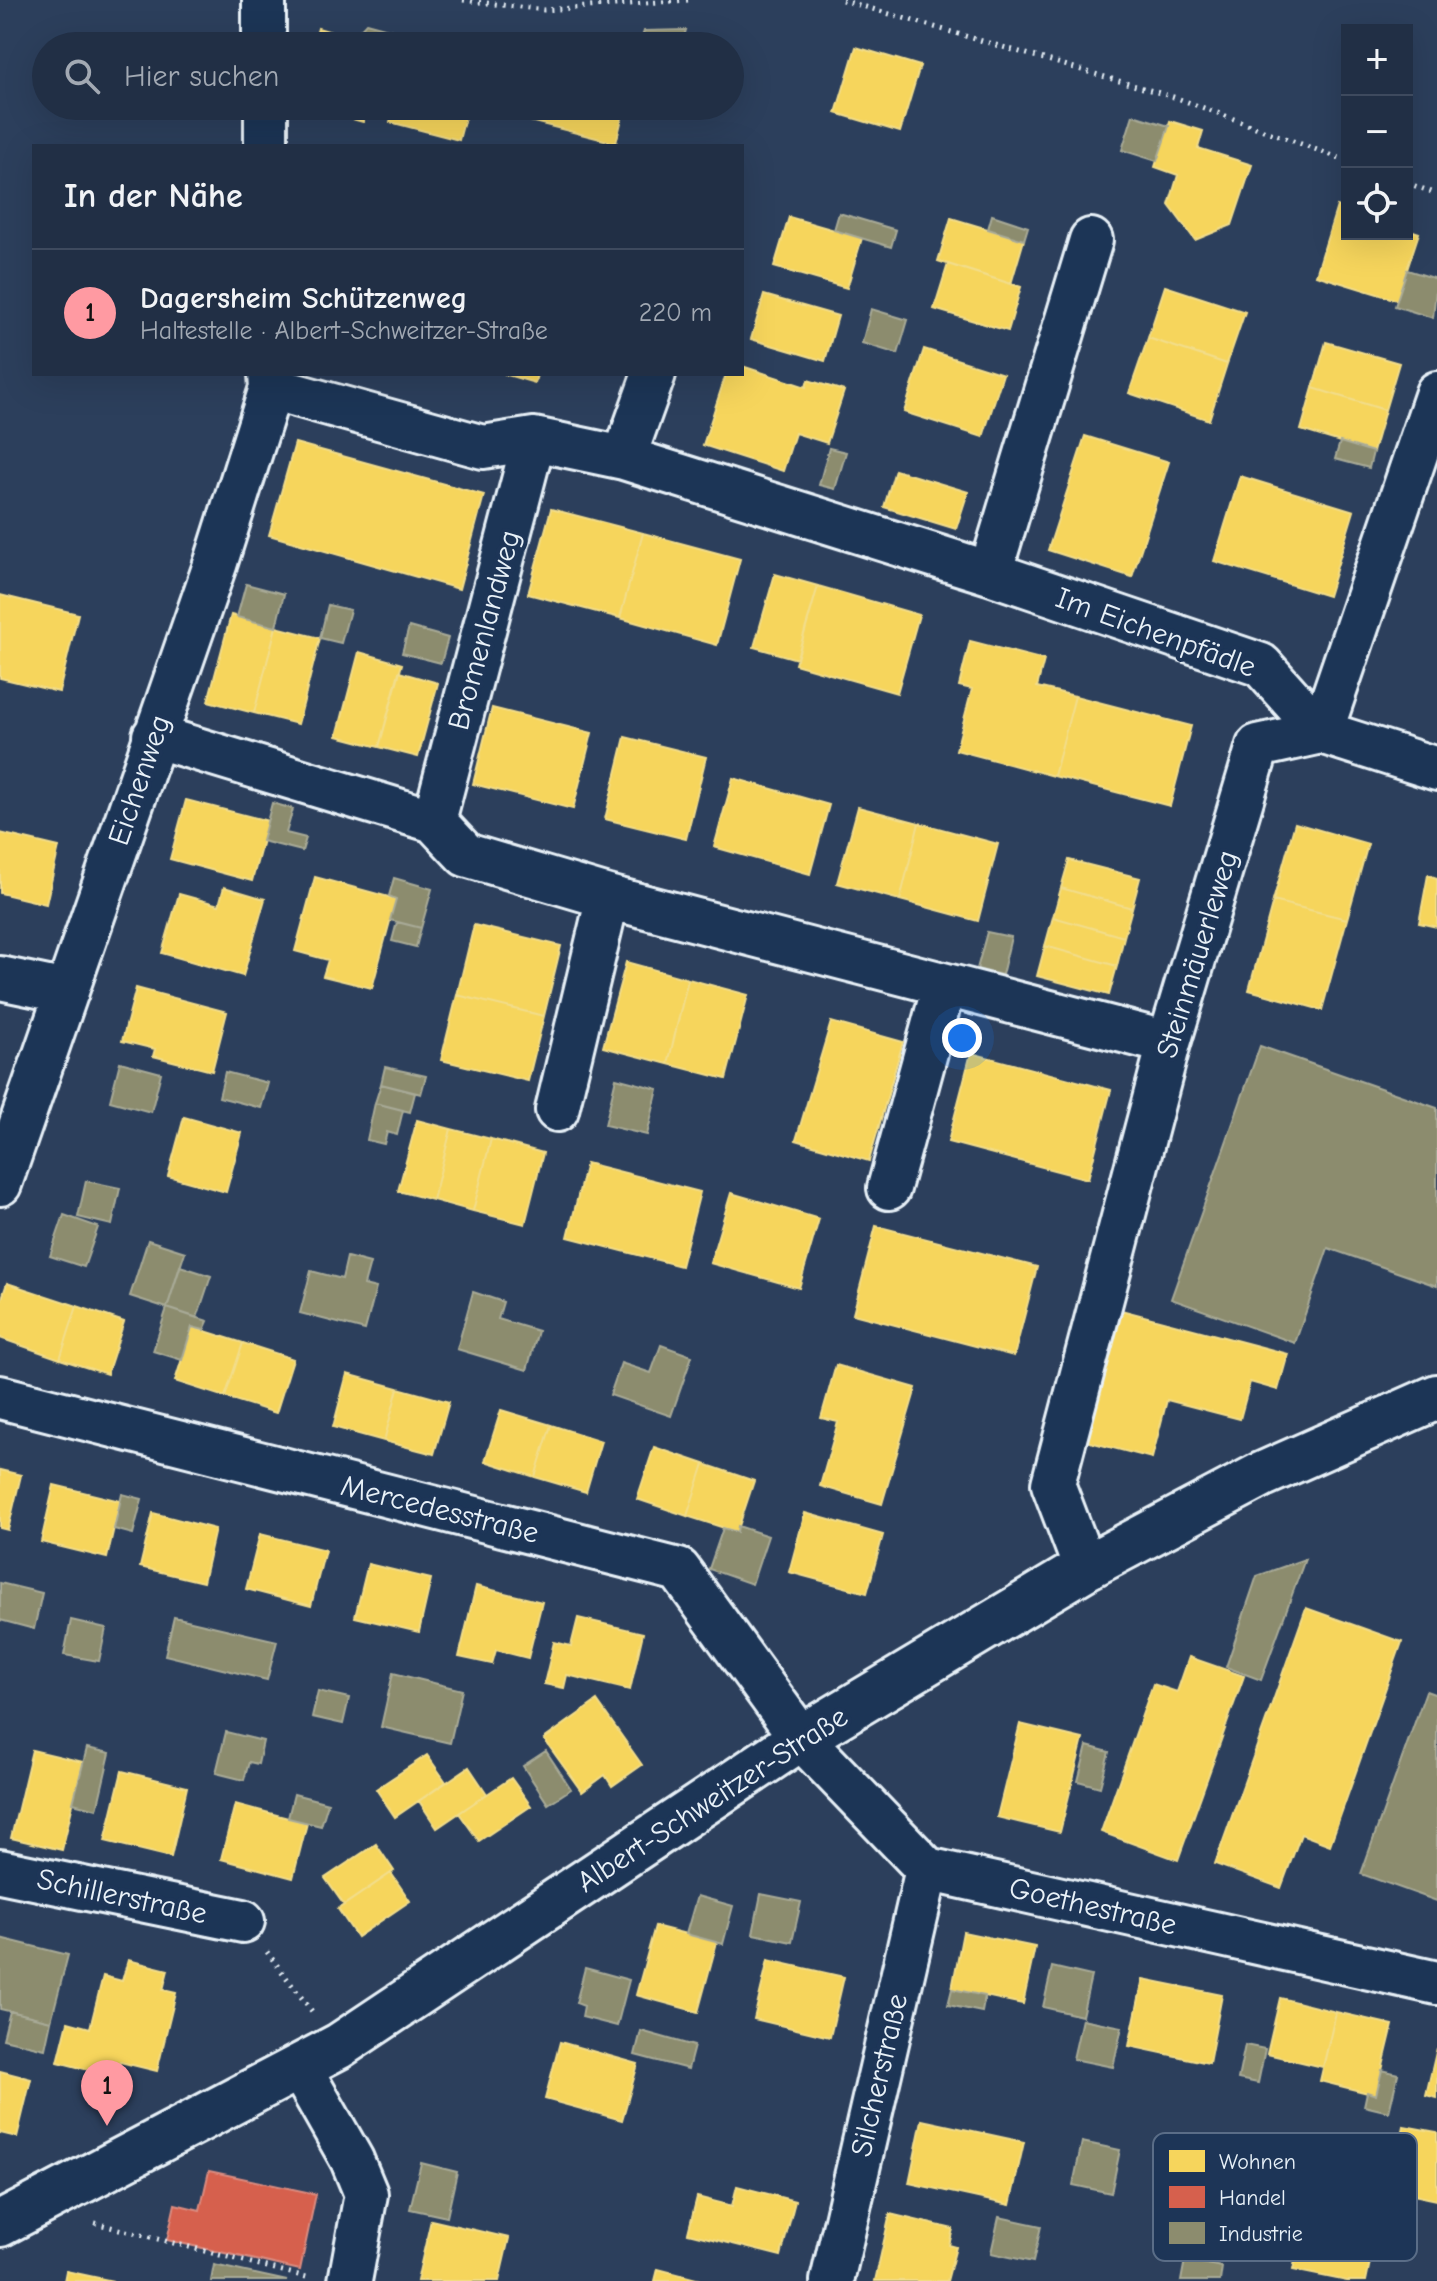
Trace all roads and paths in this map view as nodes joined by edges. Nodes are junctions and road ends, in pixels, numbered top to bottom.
1 (264, 0) edge
2 (463, 0) edge
3 (688, 0) edge
4 (842, 0) edge
5 (264, 32) edge
6 (266, 120) edge
7 (266, 144) edge
8 (1341, 159) edge
9 (1413, 185) edge
10 (1437, 194) edge
11 (1091, 240) dead end
12 (653, 376) edge
13 (270, 381) edge
14 (1437, 393) edge
15 (534, 439) junction
16 (624, 458) junction
17 (990, 573) junction
18 (1321, 732) junction
19 (154, 736) junction
20 (1437, 769) edge
21 (434, 821) junction
22 (608, 897) junction
23 (0, 978) edge
24 (944, 986) junction
25 (67, 992) junction
26 (1169, 1043) junction
27 (557, 1110) dead end
28 (0, 1184) edge
29 (889, 1188) dead end
30 (0, 1397) edge
31 (1437, 1397) edge
32 (1085, 1568) junction
33 (801, 1738) junction
34 (927, 1869) junction
35 (0, 1871) edge
36 (243, 1921) joint
37 (1437, 1983) edge
38 (339, 2046) junction
39 (300, 2068) junction
40 (16, 2215) edge
41 (320, 2281) edge
42 (350, 2281) edge
43 (832, 2281) edge

1 - 5 street
2 - 3 path
4 - 8 path
6 - 7 street
9 - 10 path
11 - 17 street
12 - 16 street
13 - 15 street, Im Eichenpfädle
13 - 19 street, Eichenweg
14 - 18 street
15 - 16 street, Im Eichenpfädle
15 - 21 street, Bromenlandweg
16 - 17 street, Im Eichenpfädle
17 - 18 street, Im Eichenpfädle
18 - 20 street
18 - 26 street, Steinmäuerleweg
19 - 21 street
19 - 25 street, Eichenweg
21 - 22 street
22 - 24 street
22 - 27 street
23 - 25 street
24 - 26 street
24 - 29 street
25 - 28 street, Eichenweg
26 - 32 street, Steinmäuerleweg
30 - 33 street, Mercedesstraße
31 - 32 street, Albert-Schweitzer-Straße
32 - 33 street, Albert-Schweitzer-Straße
33 - 34 street
33 - 38 street, Albert-Schweitzer-Straße
34 - 37 street, Goethestraße
34 - 43 street, Silcherstraße
35 - 36 street, Schillerstraße
36 - 38 path
38 - 39 street, Albert-Schweitzer-Straße
39 - 40 street, Albert-Schweitzer-Straße
39 - 42 street
40 - 41 path

